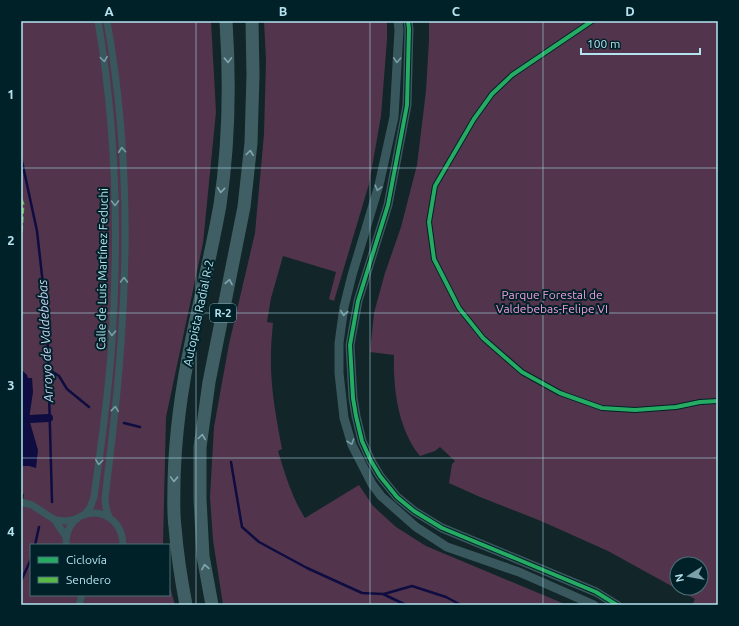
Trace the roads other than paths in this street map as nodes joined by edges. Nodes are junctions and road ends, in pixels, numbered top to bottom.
1 (98, 21) edge
2 (107, 21) edge
3 (226, 21) edge
4 (252, 21) edge
5 (398, 21) edge
6 (408, 21) edge
7 (21, 502) edge
8 (84, 515) junction
9 (109, 517) junction
10 (77, 519) junction
11 (55, 520) junction
12 (66, 541) edge
13 (123, 544) edge
14 (186, 605) edge
15 (212, 605) edge
16 (594, 605) edge
17 (617, 605) edge

1 -> 8 street, Calle de Luis Martínez Feduchi
9 -> 2 street, Calle de Luis Martínez Feduchi
3 -> 14 highway, Autopista Radial R-2 / R-2
15 -> 4 highway, Autopista Radial R-2 / R-2
5 -> 16 street
6 - 17 street
7 - 11 street
8 - 9 street
8 - 10 street
9 - 13 street
10 - 11 street
10 - 12 street
11 - 12 street

